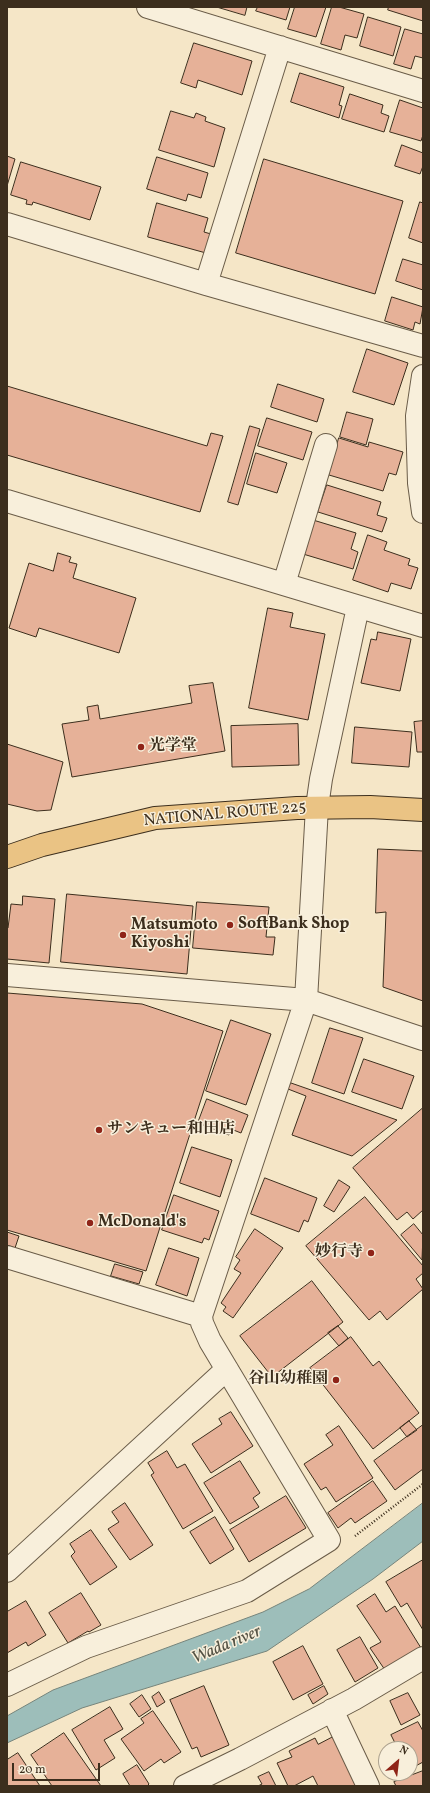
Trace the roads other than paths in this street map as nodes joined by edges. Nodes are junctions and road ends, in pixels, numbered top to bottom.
1 (157, 8) edge
2 (280, 48) junction
3 (423, 91) edge
4 (7, 224) edge
5 (206, 284) junction
6 (423, 346) edge
7 (423, 376) edge
8 (326, 445) dead end
9 (7, 501) edge
10 (423, 512) edge
11 (284, 584) junction
12 (358, 606) junction
13 (423, 626) edge
14 (317, 807) junction
15 (423, 810) edge
16 (7, 857) edge
17 (7, 975) edge
18 (306, 1000) junction
19 (423, 1039) edge
20 (7, 1257) edge
21 (201, 1316) junction
22 (227, 1369) junction
23 (7, 1571) edge
24 (423, 1658) edge
25 (7, 1685) edge
26 (332, 1710) junction
27 (185, 1786) edge
28 (368, 1786) edge

1 - 2 street
2 - 3 street
2 - 5 street
4 - 5 street
5 - 6 street
7 - 10 street
8 - 11 street
9 - 11 street
11 - 12 street
12 - 13 street
12 - 14 street
14 - 15 highway, NATIONAL ROUTE 225
14 - 16 highway, NATIONAL ROUTE 225
14 - 18 street
17 - 18 street
18 - 19 street
18 - 21 street
20 - 21 street
21 - 22 street
22 - 23 street
22 - 25 street
24 - 26 street
26 - 27 street
26 - 28 street

